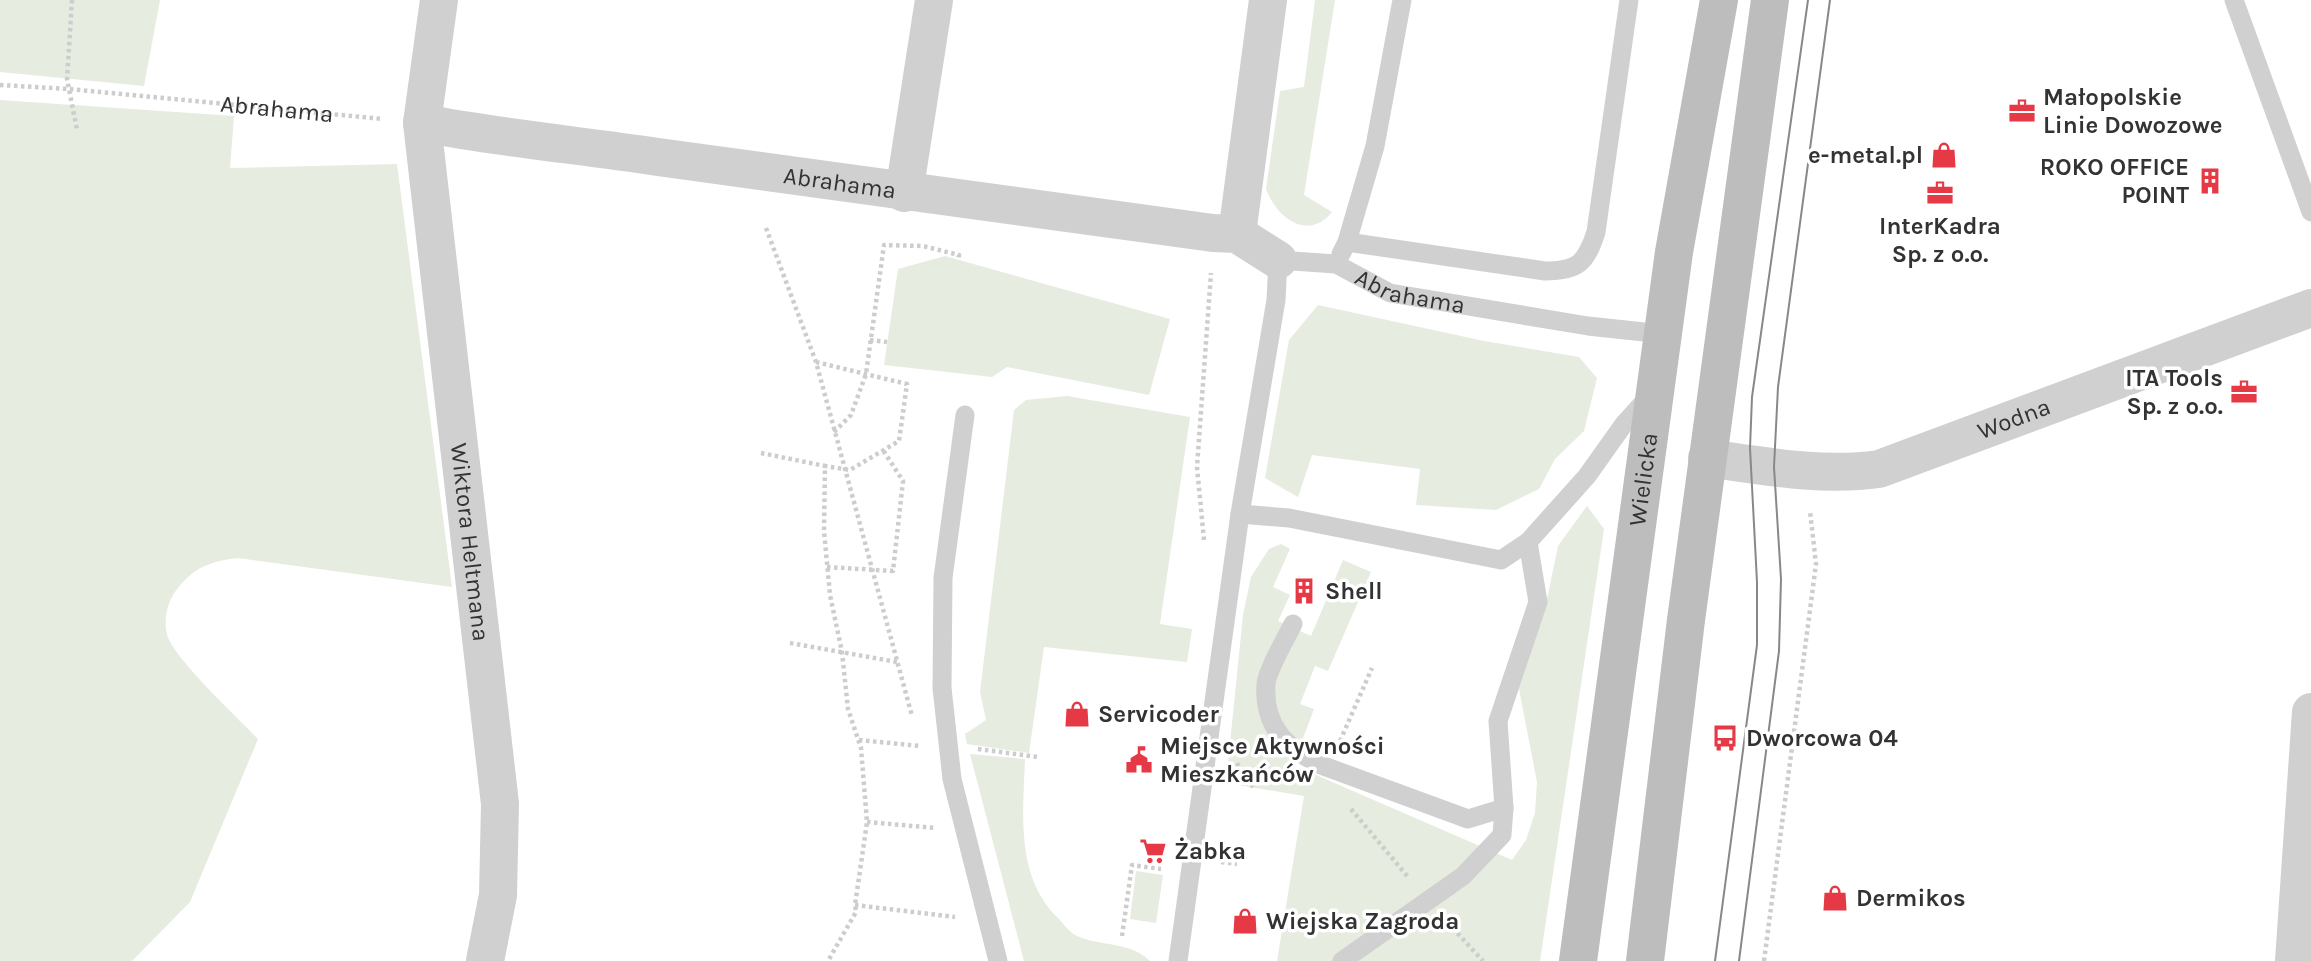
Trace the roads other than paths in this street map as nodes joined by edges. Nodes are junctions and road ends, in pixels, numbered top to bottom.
1 (439, 0) edge
2 (934, 0) edge
3 (1268, 0) edge
4 (1402, 0) edge
5 (1629, 0) edge
6 (1719, 0) edge
7 (1770, 0) edge
8 (2234, 0) edge
9 (422, 123) junction
10 (904, 193) junction
11 (2311, 212) edge
12 (1346, 242) junction
13 (1225, 247) junction
14 (1278, 260) junction
15 (1336, 264) junction
16 (2311, 308) edge
17 (1662, 334) junction
18 (1654, 390) junction
19 (965, 415) dead end
20 (1707, 458) junction
21 (1240, 514) junction
22 (1528, 542) junction
23 (1293, 624) dead end
24 (2311, 712) edge
25 (1504, 808) junction
26 (485, 961) edge
27 (998, 961) edge
28 (1178, 961) edge
29 (1342, 961) edge
30 (1578, 961) edge
31 (1645, 961) edge
32 (2294, 961) edge

1 - 9 street, Wiktora Heltmana
2 - 10 street
3 - 13 street
4 - 12 lane
5 - 12 lane
6 - 17 main road, Wielicka
7 - 20 main road
8 - 11 lane
9 - 10 street, Abrahama
9 - 26 street, Wiktora Heltmana
10 - 13 street, Abrahama
12 - 15 lane
13 - 14 street, Abrahama
14 - 15 lane, Abrahama
14 - 21 lane
15 - 17 lane, Abrahama
16 - 20 street, Wodna
17 - 18 main road, Wielicka
18 - 22 lane
18 - 30 main road, Wielicka
19 - 27 lane
20 - 31 main road
21 - 22 lane
21 - 28 lane
22 - 25 lane
23 - 25 lane
24 - 32 street
25 - 29 lane

